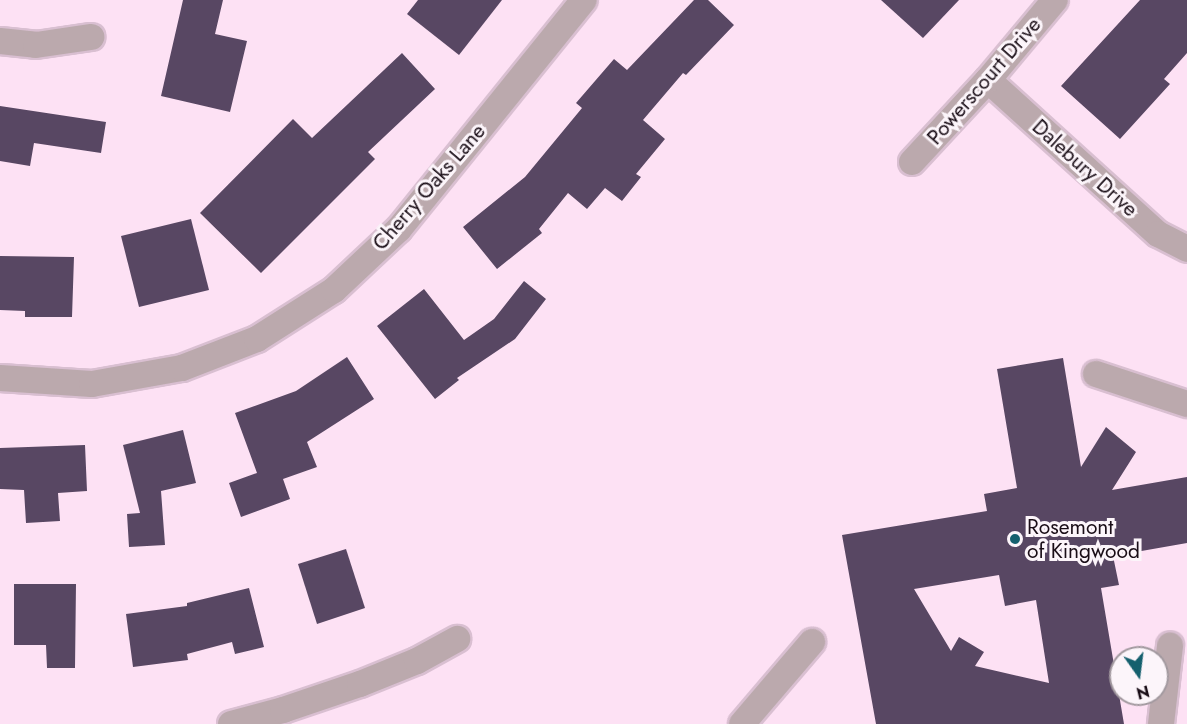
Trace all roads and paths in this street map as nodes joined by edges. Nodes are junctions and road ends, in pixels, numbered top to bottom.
1 (1055, 0) edge
2 (576, 3) edge
3 (91, 37) dead end
4 (0, 41) edge
5 (988, 80) junction
6 (912, 162) dead end
7 (1187, 249) edge
8 (1096, 375) dead end
9 (0, 378) edge
10 (1187, 404) edge
11 (457, 639) dead end
12 (812, 642) dead end
13 (1170, 646) dead end
14 (231, 724) edge
15 (742, 724) edge
16 (1161, 724) edge

1 - 5 street, Powerscourt Drive
2 - 9 street, Cherry Oaks Lane
3 - 4 street
5 - 6 street, Powerscourt Drive
5 - 7 street, Dalebury Drive
8 - 10 street
11 - 14 street
12 - 15 street
13 - 16 street

